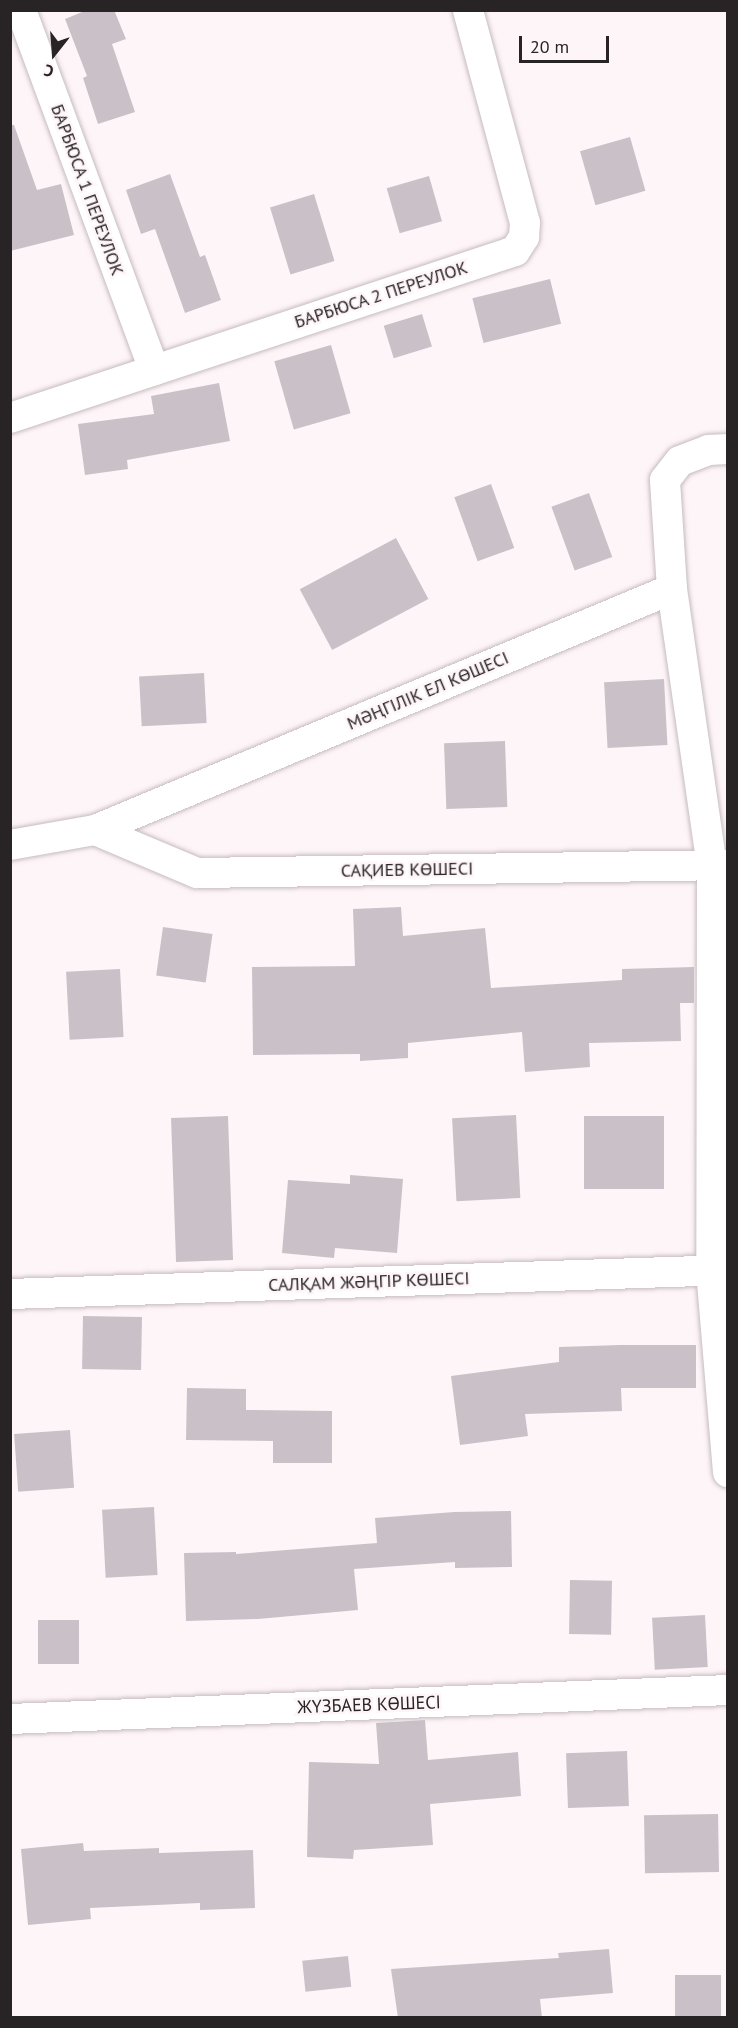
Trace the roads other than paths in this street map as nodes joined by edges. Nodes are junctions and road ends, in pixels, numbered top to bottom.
1 (21, 10) edge
2 (468, 10) edge
3 (154, 370) junction
4 (10, 418) edge
5 (728, 449) edge
6 (672, 589) junction
7 (94, 830) junction
8 (10, 845) edge
9 (720, 865) edge
10 (719, 1270) edge
11 (10, 1294) edge
12 (728, 1472) edge
13 (728, 1690) edge
14 (10, 1719) edge

1 - 3 street, БАРБЮСА 1 ПЕРЕУЛОК
2 - 3 street, БАРБЮСА 2 ПЕРЕУЛОК
3 - 4 street, БАРБЮСА 2 ПЕРЕУЛОК
5 - 6 street
6 - 7 street, МӘҢГІЛІК ЕЛ КӨШЕСІ
6 - 9 street
7 - 8 street, МӘҢГІЛІК ЕЛ КӨШЕСІ
7 - 9 street, САҚИЕВ КӨШЕСІ
9 - 10 street
10 - 11 street, САЛҚАМ ЖӘҢГІР КӨШЕСІ
10 - 12 street
13 - 14 street, ЖҮЗБАЕВ КӨШЕСІ

